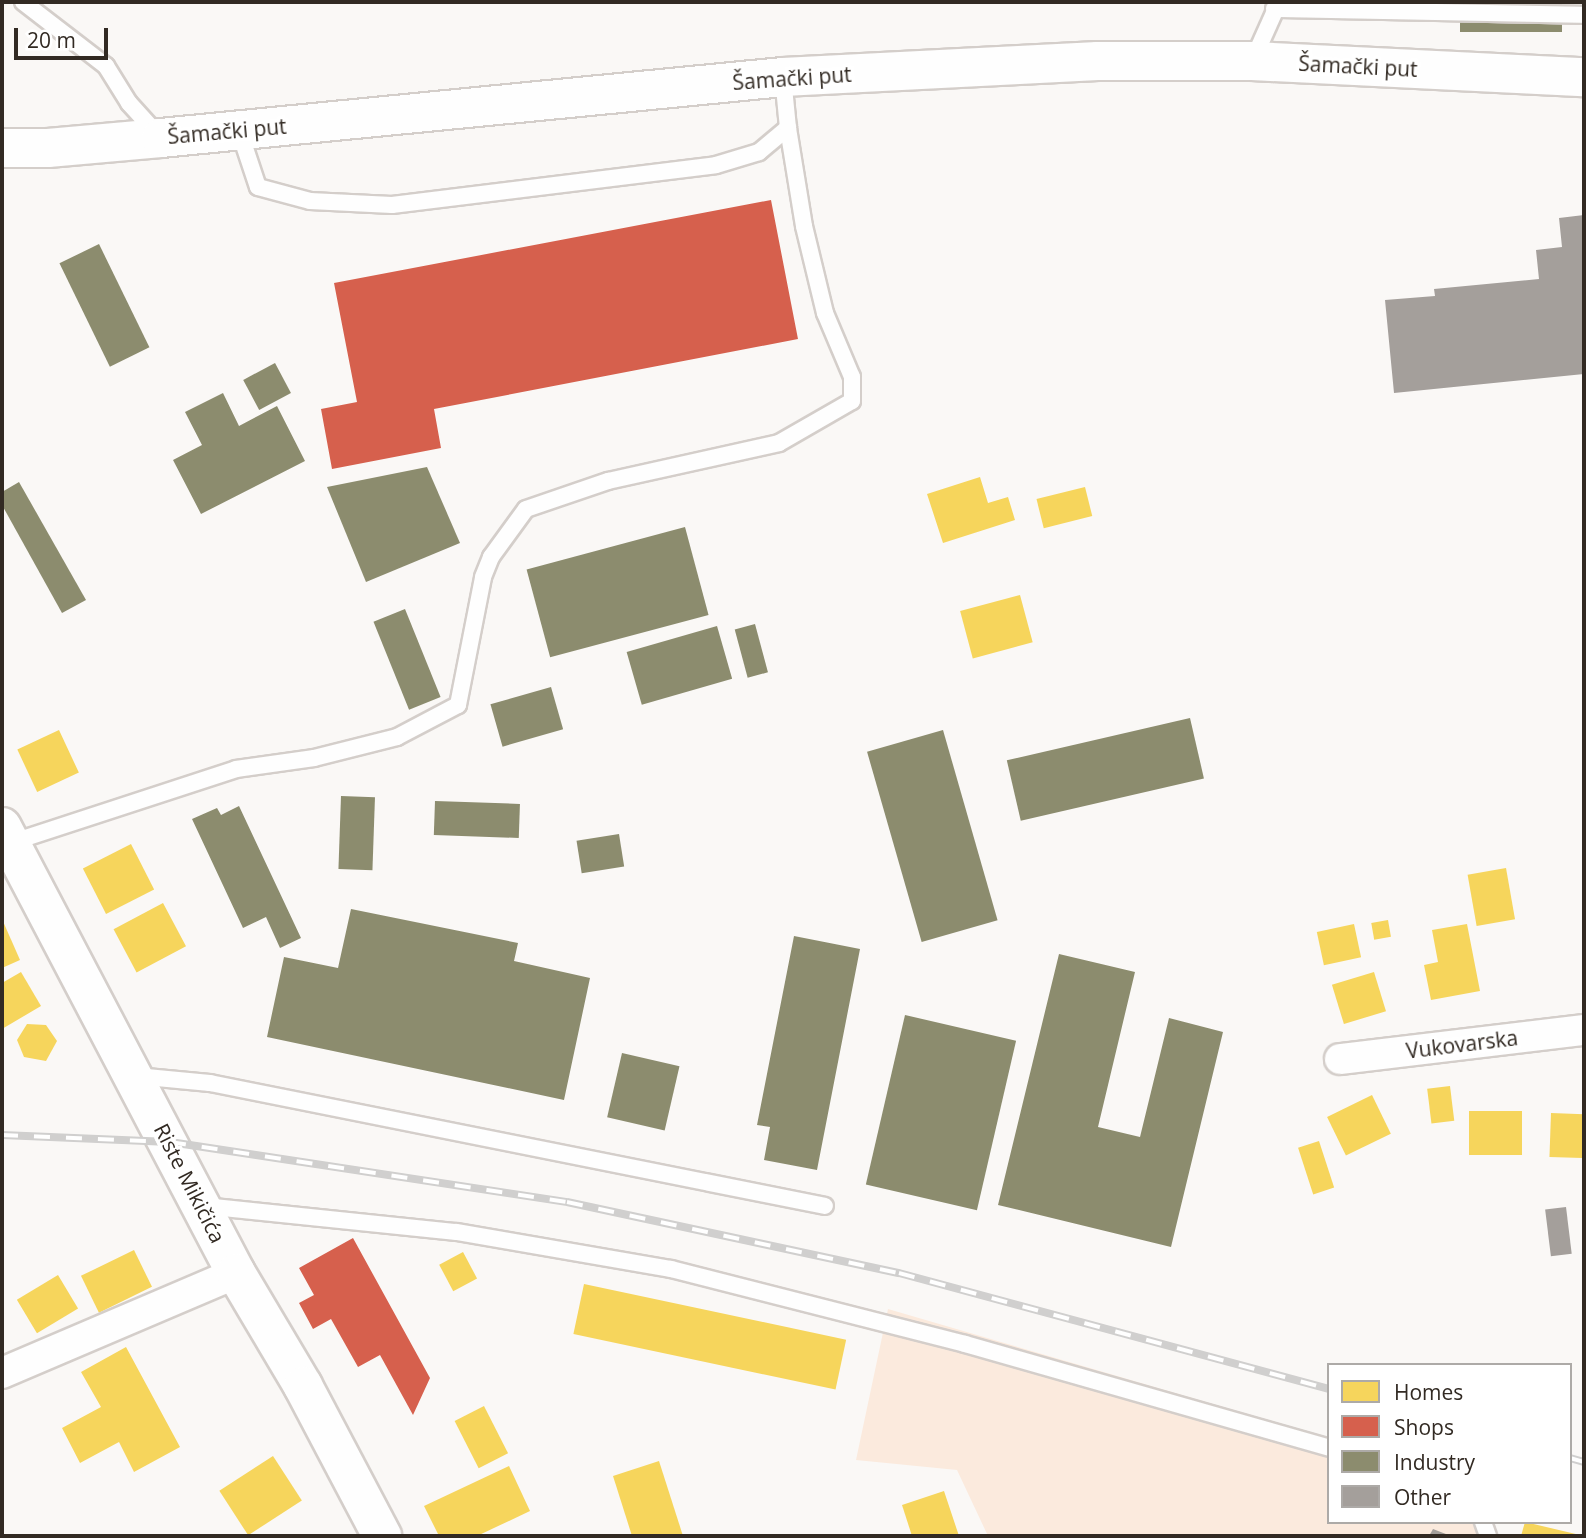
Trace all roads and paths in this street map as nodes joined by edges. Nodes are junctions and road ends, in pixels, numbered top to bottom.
1 (23, 2) edge
2 (1276, 5) edge
3 (1584, 15) edge
4 (1252, 61) junction
5 (783, 76) junction
6 (1584, 77) edge
7 (788, 128) junction
8 (239, 130) junction
9 (161, 138) junction
10 (2, 148) edge
11 (6, 835) edge
12 (1584, 1030) edge
13 (1340, 1059) dead end
14 (132, 1075) junction
15 (201, 1205) junction
16 (825, 1206) dead end
17 (236, 1273) junction
18 (2, 1373) edge
19 (1327, 1447) edge
20 (382, 1536) edge

1 - 9 lane
2 - 3 lane
2 - 4 lane
4 - 5 main road, Šamački put
4 - 6 main road, Šamački put
5 - 7 lane
5 - 8 main road, Šamački put
7 - 8 lane
7 - 11 lane
8 - 9 main road, Šamački put
9 - 10 main road, Šamački put
11 - 14 main road, Riste Mikičića
12 - 13 street, Vukovarska
14 - 15 main road, Riste Mikičića
14 - 16 lane
15 - 17 main road, Riste Mikičića
15 - 19 lane
17 - 18 street
17 - 20 main road, Riste Mikičića

